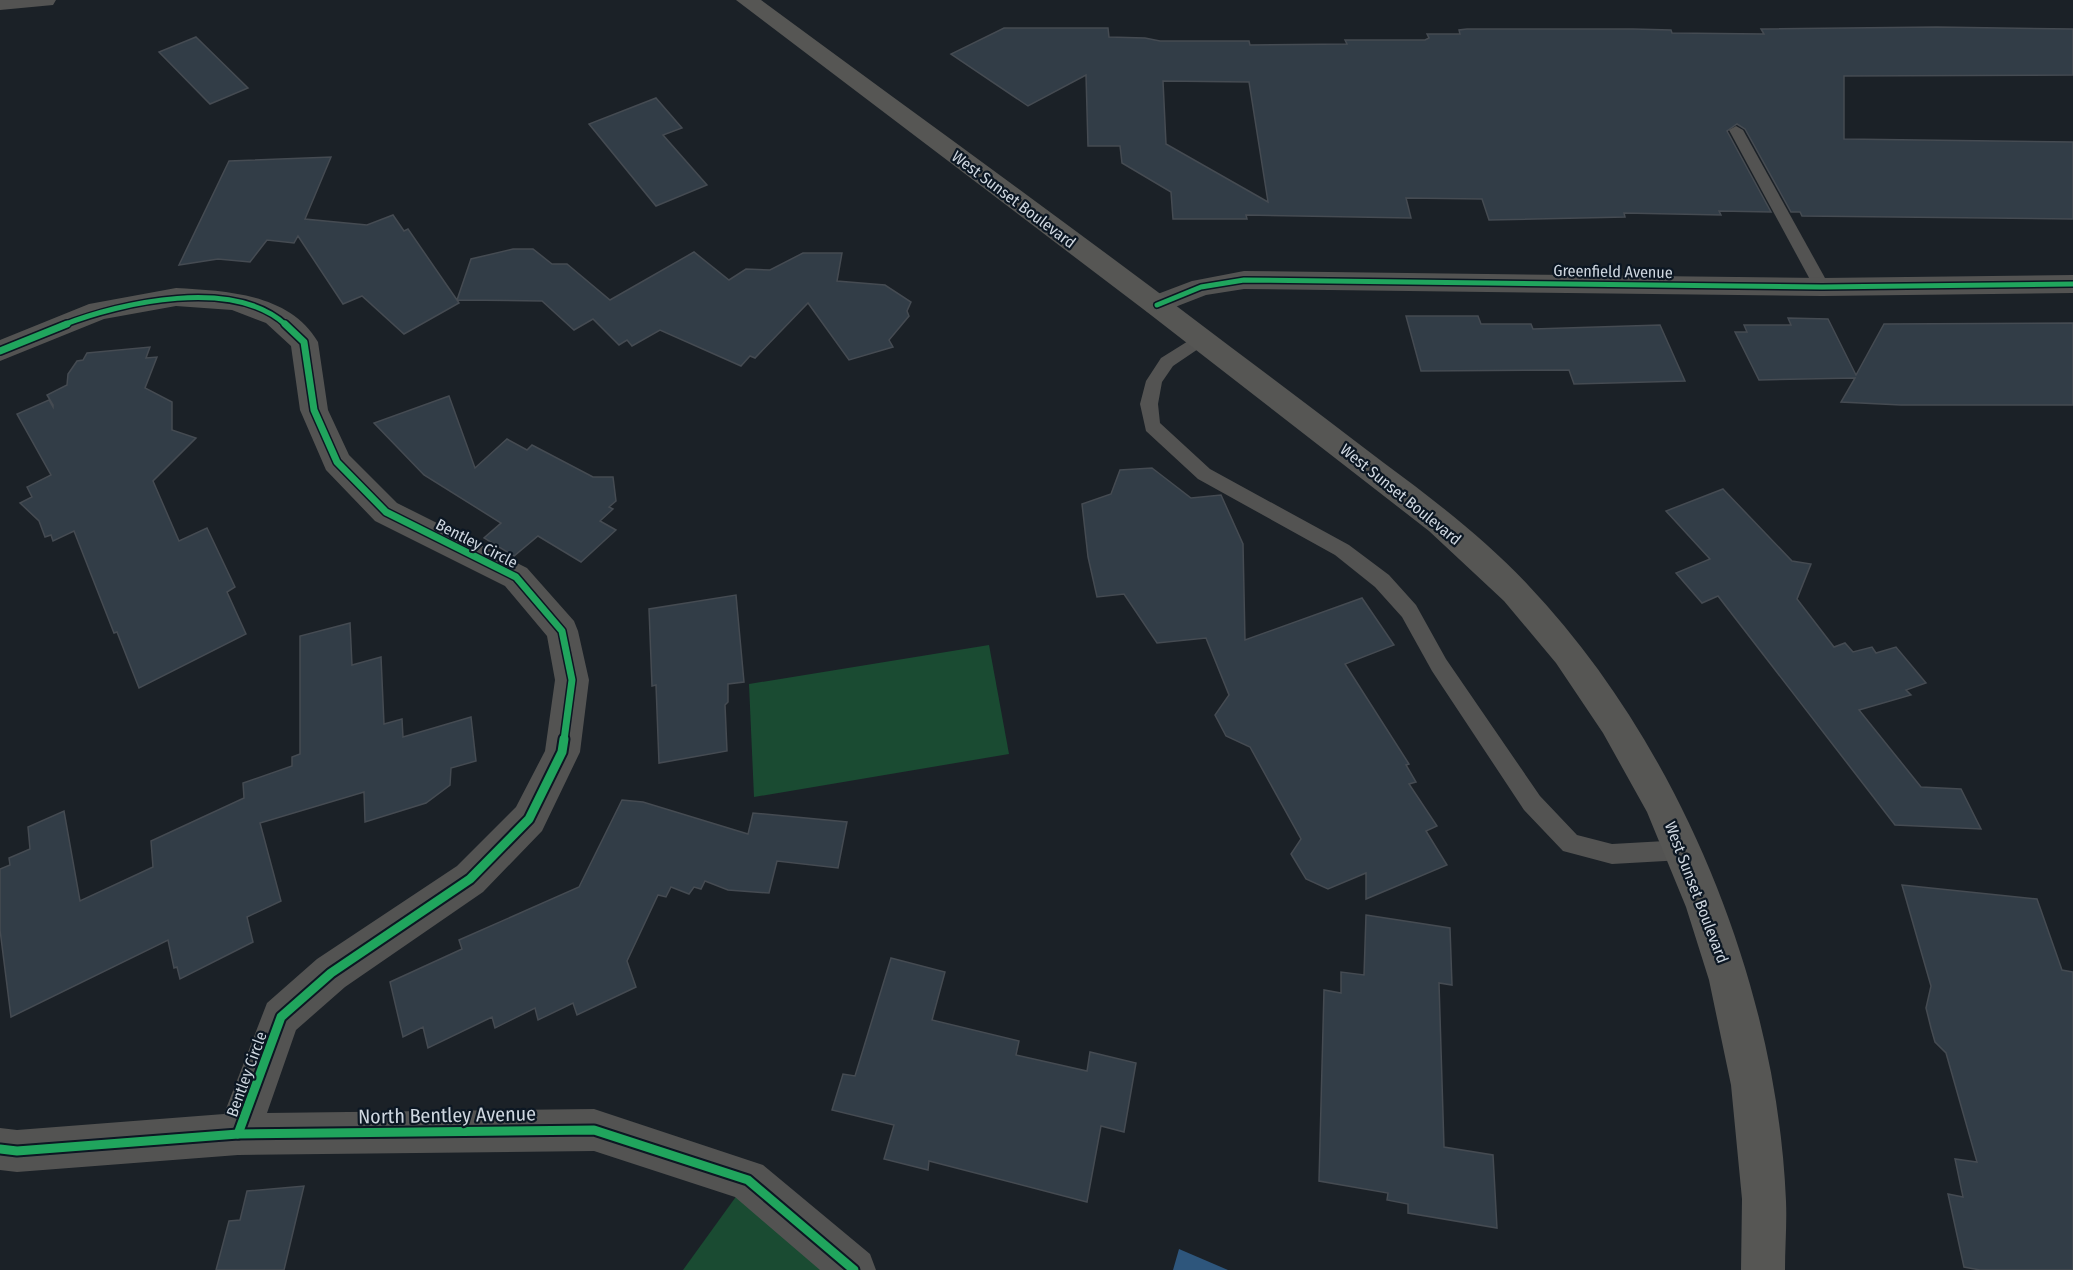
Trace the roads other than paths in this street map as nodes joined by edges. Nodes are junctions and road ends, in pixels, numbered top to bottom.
1 (45, 0) edge
2 (752, 1) edge
3 (0, 4) edge
4 (1736, 130) dead end
5 (2073, 284) edge
6 (1822, 287) junction
7 (1157, 305) junction
8 (1201, 339) junction
9 (0, 351) edge
10 (1683, 850) junction
11 (238, 1134) junction
12 (0, 1149) edge
13 (854, 1270) edge
14 (1763, 1270) edge

1 - 3 street
2 - 7 main road, West Sunset Boulevard
4 - 6 lane
5 - 6 street, Greenfield Avenue
6 - 7 street, Greenfield Avenue
7 - 8 main road, West Sunset Boulevard
8 - 10 main road, West Sunset Boulevard
8 - 10 lane
9 - 11 street, Bentley Circle
10 - 14 main road, West Sunset Boulevard
11 - 12 street, North Bentley Avenue
11 - 13 street, North Bentley Avenue

